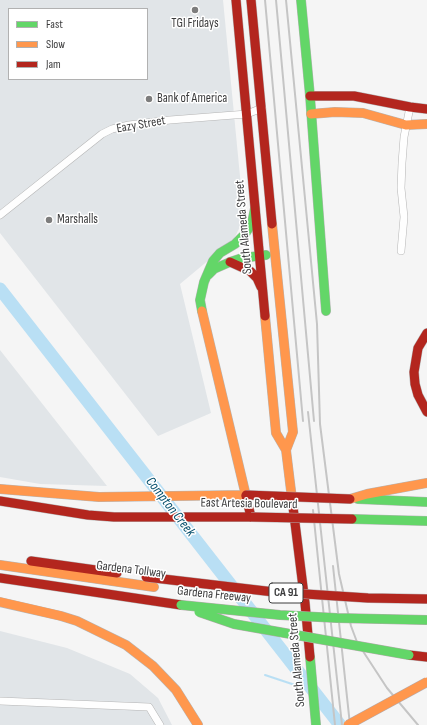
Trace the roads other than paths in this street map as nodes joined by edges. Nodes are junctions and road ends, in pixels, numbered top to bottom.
1 (236, 0) edge
2 (251, 0) edge
3 (301, 0) edge
4 (310, 96) junction
5 (410, 107) junction
6 (262, 108) junction
7 (427, 109) edge
8 (247, 114) junction
9 (311, 114) junction
10 (427, 124) edge
11 (406, 125) junction
12 (255, 208) junction
13 (0, 215) edge
14 (402, 251) dead end
15 (275, 254) junction
16 (260, 256) junction
17 (230, 262) junction
18 (208, 275) junction
19 (263, 291) junction
20 (326, 311) dead end
21 (427, 333) edge
22 (427, 412) edge
23 (286, 450) junction
24 (427, 483) edge
25 (0, 489) edge
26 (10, 490) junction
27 (246, 495) junction
28 (350, 499) junction
29 (5, 502) edge
30 (427, 502) edge
31 (251, 517) junction
32 (427, 521) edge
33 (0, 556) edge
34 (0, 565) edge
35 (0, 570) edge
36 (0, 578) edge
37 (72, 589) junction
38 (427, 599) edge
39 (0, 602) edge
40 (181, 605) junction
41 (427, 607) edge
42 (427, 620) edge
43 (427, 658) edge
44 (427, 682) edge
45 (0, 701) edge
46 (160, 725) edge
47 (198, 725) edge
48 (316, 725) edge
49 (348, 725) edge

1 - 8 main road, South Alameda Street
2 - 6 main road, South Alameda Street
3 - 4 main road
4 - 5 main road
4 - 9 main road
5 - 7 main road
5 - 11 street
6 - 8 street, Eazy Street
6 - 15 main road, South Alameda Street
8 - 12 main road, South Alameda Street
8 - 13 street, Eazy Street
9 - 11 main road
9 - 20 main road
10 - 11 main road
11 - 14 street
12 - 16 main road, South Alameda Street
12 - 18 main road
15 - 16 main road
15 - 23 main road, South Alameda Street
16 - 17 main road
16 - 19 main road, South Alameda Street
17 - 18 main road
17 - 19 main road
18 - 27 main road
19 - 23 main road, South Alameda Street
21 - 22 main road
23 - 48 main road, South Alameda Street, bridge
24 - 28 main road
25 - 26 main road, East Artesia Boulevard
26 - 27 main road, East Artesia Boulevard
26 - 29 main road
27 - 28 main road, East Artesia Boulevard, bridge
27 - 31 main road
28 - 30 main road, East Artesia Boulevard
29 - 31 main road, East Artesia Boulevard
31 - 32 main road, East Artesia Boulevard, bridge
33 - 38 main road, Gardena Freeway / CA 91, bridge
34 - 41 main road, Gardena Tollway
35 - 37 main road
36 - 37 main road, Gardena Freeway / CA 91
37 - 40 main road, Gardena Freeway / CA 91
39 - 47 main road
40 - 42 main road, Gardena Freeway / CA 91, bridge
40 - 43 main road, bridge
44 - 49 main road, bridge
45 - 46 street

